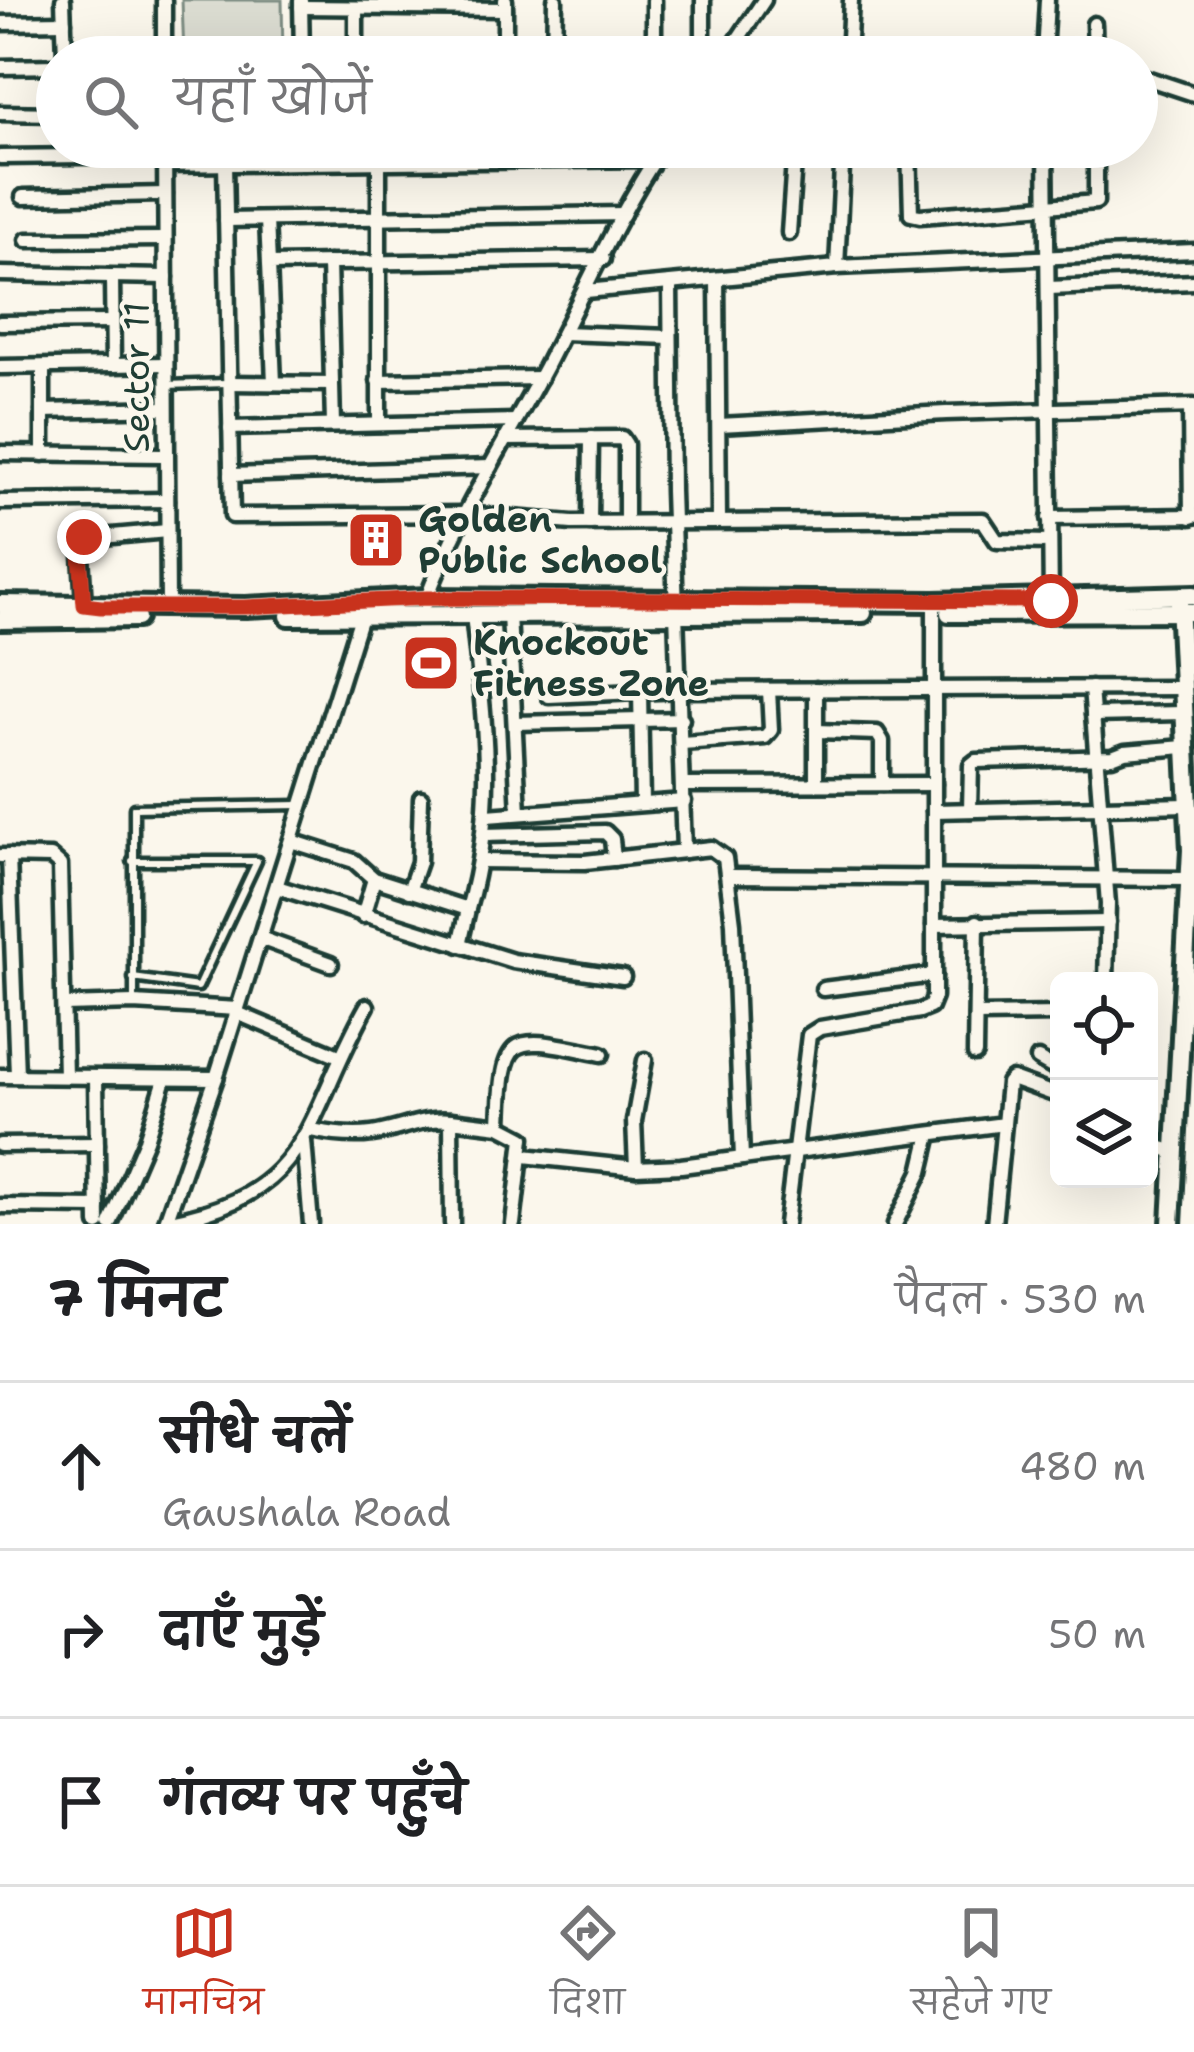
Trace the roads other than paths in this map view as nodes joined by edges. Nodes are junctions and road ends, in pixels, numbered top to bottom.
1 (63, 0) edge
2 (164, 0) edge
3 (555, 0) edge
4 (654, 0) edge
5 (703, 0) edge
6 (747, 0) edge
7 (764, 0) edge
8 (851, 0) edge
9 (1047, 0) edge
10 (301, 4) edge
11 (505, 5) edge
12 (356, 8) junction
13 (0, 22) edge
14 (64, 22) junction
15 (1094, 24) dead end
16 (748, 25) junction
17 (64, 36) edge
18 (164, 36) edge
19 (302, 36) edge
20 (356, 36) edge
21 (505, 36) edge
22 (554, 36) edge
23 (654, 36) edge
24 (703, 36) edge
25 (740, 36) edge
26 (849, 36) edge
27 (1046, 36) edge
28 (1094, 36) edge
29 (36, 67) edge
30 (0, 68) edge
31 (1158, 82) edge
32 (1194, 94) edge
33 (0, 113) edge
34 (36, 114) edge
35 (36, 155) edge
36 (0, 157) edge
37 (165, 168) edge
38 (225, 168) edge
39 (379, 168) edge
40 (648, 168) edge
41 (794, 168) edge
42 (842, 168) edge
43 (910, 168) edge
44 (1047, 168) edge
45 (1096, 168) edge
46 (165, 194) junction
47 (23, 196) dead end
48 (1048, 206) junction
49 (623, 214) junction
50 (379, 218) junction
51 (226, 220) junction
52 (267, 220) junction
53 (789, 232) dead end
54 (165, 239) junction
55 (27, 240) dead end
56 (1194, 251) edge
57 (603, 259) junction
58 (1048, 259) junction
59 (381, 262) junction
60 (329, 263) junction
61 (269, 264) junction
62 (837, 268) junction
63 (0, 274) edge
64 (112, 277) junction
65 (166, 277) junction
66 (717, 279) junction
67 (1194, 282) edge
68 (670, 284) junction
69 (1048, 288) junction
70 (586, 291) junction
71 (112, 322) junction
72 (0, 323) edge
73 (563, 333) junction
74 (670, 337) junction
75 (166, 364) junction
76 (113, 365) junction
77 (0, 367) edge
78 (43, 367) junction
79 (540, 378) junction
80 (378, 381) junction
81 (230, 383) junction
82 (274, 383) junction
83 (330, 384) junction
84 (166, 385) junction
85 (1192, 407) edge
86 (166, 409) junction
87 (1048, 410) junction
88 (43, 411) junction
89 (516, 421) junction
90 (379, 424) junction
91 (333, 425) junction
92 (718, 425) junction
93 (230, 428) junction
94 (591, 438) junction
95 (505, 439) junction
96 (0, 453) edge
97 (43, 454) junction
98 (165, 454) junction
99 (490, 467) junction
100 (232, 476) junction
101 (167, 500) junction
102 (0, 502) edge
103 (464, 514) junction
104 (1193, 517) edge
105 (1049, 518) junction
106 (719, 520) junction
107 (674, 521) junction
108 (626, 522) junction
109 (590, 523) junction
110 (167, 531) junction
111 (1050, 542) junction
112 (0, 604) edge
113 (1186, 604) edge
114 (84, 605) junction
115 (424, 606) junction
116 (168, 607) junction
117 (934, 607) junction
118 (364, 608) junction
119 (679, 608) junction
120 (1050, 608) junction
121 (473, 614) junction
122 (509, 614) junction
123 (0, 620) edge
124 (1091, 688) junction
125 (1180, 688) junction
126 (816, 689) junction
127 (935, 689) junction
128 (680, 690) junction
129 (770, 690) junction
130 (640, 692) junction
131 (550, 696) dead end
132 (1182, 713) junction
133 (1093, 715) junction
134 (682, 719) junction
135 (640, 720) junction
136 (516, 723) junction
137 (817, 731) junction
138 (682, 743) junction
139 (1184, 747) junction
140 (1096, 758) junction
141 (683, 784) junction
142 (816, 784) junction
143 (882, 784) junction
144 (934, 784) junction
145 (421, 797) dead end
146 (683, 801) junction
147 (643, 802) junction
148 (302, 805) junction
149 (1188, 805) junction
150 (1100, 807) junction
151 (970, 810) junction
152 (934, 811) junction
153 (519, 813) junction
154 (487, 816) junction
155 (484, 835) junction
156 (291, 841) junction
157 (684, 851) junction
158 (5, 856) edge
159 (614, 860) junction
160 (132, 861) junction
161 (479, 861) junction
162 (728, 877) junction
163 (934, 877) junction
164 (374, 879) junction
165 (1105, 879) junction
166 (1190, 879) junction
167 (277, 887) junction
168 (409, 891) junction
169 (468, 909) junction
170 (1191, 910) edge
171 (363, 916) junction
172 (977, 922) junction
173 (1108, 922) junction
174 (934, 926) junction
175 (6, 931) edge
176 (260, 938) junction
177 (460, 945) junction
178 (331, 964) dead end
179 (1106, 972) edge
180 (934, 975) junction
181 (623, 977) dead end
182 (133, 978) junction
183 (823, 989) dead end
184 (134, 1003) junction
185 (0, 1004) edge
186 (16, 1004) junction
187 (65, 1005) junction
188 (367, 1006) dead end
189 (238, 1011) junction
190 (1050, 1014) edge
191 (976, 1015) junction
192 (602, 1054) dead end
193 (975, 1054) dead end
194 (339, 1056) junction
195 (1038, 1059) dead end
196 (645, 1060) dead end
197 (1050, 1066) edge
198 (16, 1075) junction
199 (0, 1076) edge
200 (65, 1076) junction
201 (96, 1078) junction
202 (165, 1078) junction
203 (216, 1078) junction
204 (1050, 1093) edge
205 (451, 1120) junction
206 (1004, 1124) junction
207 (500, 1126) junction
208 (930, 1134) junction
209 (307, 1135) junction
210 (97, 1144) junction
211 (0, 1145) edge
212 (1158, 1147) edge
213 (793, 1152) junction
214 (1175, 1152) junction
215 (524, 1156) junction
216 (742, 1158) junction
217 (636, 1168) junction
218 (0, 1206) edge
219 (98, 1208) junction
220 (166, 1223) edge
221 (98, 1224) edge
222 (110, 1224) edge
223 (311, 1224) edge
224 (452, 1224) edge
225 (513, 1224) edge
226 (787, 1224) edge
227 (895, 1224) edge
228 (994, 1224) edge
229 (1171, 1224) edge

1 - 14 street
2 - 18 street
3 - 22 street
4 - 23 street
5 - 24 street
6 - 16 street
7 - 16 street
8 - 26 street
9 - 27 street
10 - 12 street
10 - 19 street
11 - 12 street
11 - 21 street
12 - 20 street
13 - 14 street
14 - 17 street
15 - 28 street
16 - 25 street
29 - 30 street
31 - 32 street
33 - 34 street
35 - 36 street
37 - 46 street, Sector 11
38 - 51 street
39 - 50 street
40 - 49 street
41 - 53 street
42 - 62 street
43 - 48 street
44 - 48 street
45 - 48 street
46 - 47 street
46 - 54 street, Sector 11
48 - 58 street
49 - 50 street
49 - 57 street
50 - 52 street
50 - 59 street
51 - 52 street
51 - 81 street
52 - 61 street
54 - 55 street
54 - 65 street, Sector 11
56 - 58 street
57 - 59 street
57 - 70 street
58 - 62 street
58 - 69 street
59 - 60 street
59 - 80 street
60 - 61 street
60 - 83 street
61 - 82 street
62 - 66 street
63 - 64 street
64 - 65 street
64 - 71 street
65 - 75 street, Sector 11
66 - 68 street
66 - 92 street
67 - 69 street
68 - 70 street
68 - 74 street
69 - 87 street
70 - 73 street
71 - 72 street
71 - 76 street
73 - 74 street
73 - 79 street
74 - 107 street
75 - 76 street
75 - 84 street, Sector 11
76 - 78 street
77 - 78 street
78 - 88 street
79 - 80 street
79 - 89 street
80 - 90 street
81 - 82 street
81 - 84 lane
81 - 93 street
82 - 83 street
83 - 91 street
84 - 86 street, Sector 11
85 - 87 street
85 - 104 street
86 - 88 street
86 - 98 street, Sector 11
87 - 92 street
87 - 105 street
88 - 97 street
89 - 90 street
89 - 95 street
90 - 91 street
91 - 93 street
92 - 106 street
93 - 100 street
94 - 95 street
94 - 108 street
94 - 109 street
95 - 99 street
96 - 97 street
97 - 98 street
98 - 101 street, Sector 11
99 - 100 street
99 - 103 street
100 - 103 street
101 - 102 street
101 - 110 street, Sector 11
103 - 109 street
103 - 115 street
104 - 105 street
105 - 111 street
106 - 107 street
106 - 111 street
107 - 108 street
107 - 119 street
108 - 109 street
110 - 114 street
110 - 116 street, Sector 11
111 - 120 street
112 - 114 street
113 - 120 street
113 - 125 street
114 - 116 street
115 - 118 street
115 - 119 street
115 - 121 street
116 - 118 street
117 - 119 street
117 - 120 street
117 - 127 street
118 - 123 street
118 - 148 street
119 - 122 street
119 - 128 street
121 - 122 street
121 - 154 street
122 - 136 street
124 - 125 street
124 - 127 street
124 - 133 street
125 - 132 street
126 - 127 street
126 - 129 street
126 - 137 street
127 - 144 street
128 - 129 street
128 - 130 street
128 - 134 street
129 - 138 street
130 - 131 street
130 - 135 street
132 - 133 street
132 - 139 street
133 - 140 street
134 - 135 street
134 - 138 street
135 - 136 street
135 - 147 street
136 - 153 street
137 - 142 street
137 - 143 street
138 - 141 street
139 - 140 street
139 - 149 street
140 - 150 street
140 - 151 street
141 - 142 street
141 - 146 street
142 - 143 street
143 - 144 street
144 - 152 street
145 - 168 street
146 - 147 street
146 - 157 street
147 - 153 street
148 - 156 street
148 - 160 lane
149 - 150 street
149 - 166 street
150 - 151 street
150 - 165 street
151 - 152 street
152 - 163 street
153 - 154 street
154 - 155 street
155 - 159 street
155 - 161 street
156 - 164 street
156 - 167 street
157 - 159 street
157 - 162 street
158 - 175 street
158 - 187 street
159 - 161 street
160 - 182 lane
160 - 182 lane
161 - 169 street
162 - 163 street
162 - 216 street
163 - 165 street
163 - 174 street
164 - 168 street
164 - 171 street
165 - 166 street
165 - 173 street
166 - 170 street
167 - 171 street
167 - 176 street
168 - 169 street
169 - 177 street
170 - 214 street
171 - 177 street
172 - 173 street
172 - 174 street
172 - 191 street
173 - 179 street
174 - 180 street
175 - 186 street
176 - 178 street
176 - 189 street
177 - 181 street
180 - 183 street
180 - 213 street
182 - 184 lane
184 - 187 street
184 - 189 street
185 - 186 street
186 - 198 street
187 - 200 street
188 - 194 street
189 - 194 street
189 - 203 street
190 - 191 street
191 - 193 street
192 - 207 street
194 - 209 street
195 - 197 street
196 - 217 street
198 - 199 street
198 - 200 street
200 - 201 street
201 - 202 street
201 - 210 street
202 - 203 street
202 - 222 street
203 - 220 street
204 - 206 street
205 - 207 street
205 - 209 street
205 - 224 street
206 - 208 street
206 - 228 street
207 - 215 street
208 - 213 street
208 - 227 street
209 - 220 street
209 - 223 street
210 - 211 street
210 - 219 street
212 - 214 street
213 - 216 street
213 - 226 street
214 - 229 street
215 - 217 street
215 - 225 street
216 - 217 street
218 - 219 street
219 - 221 street

